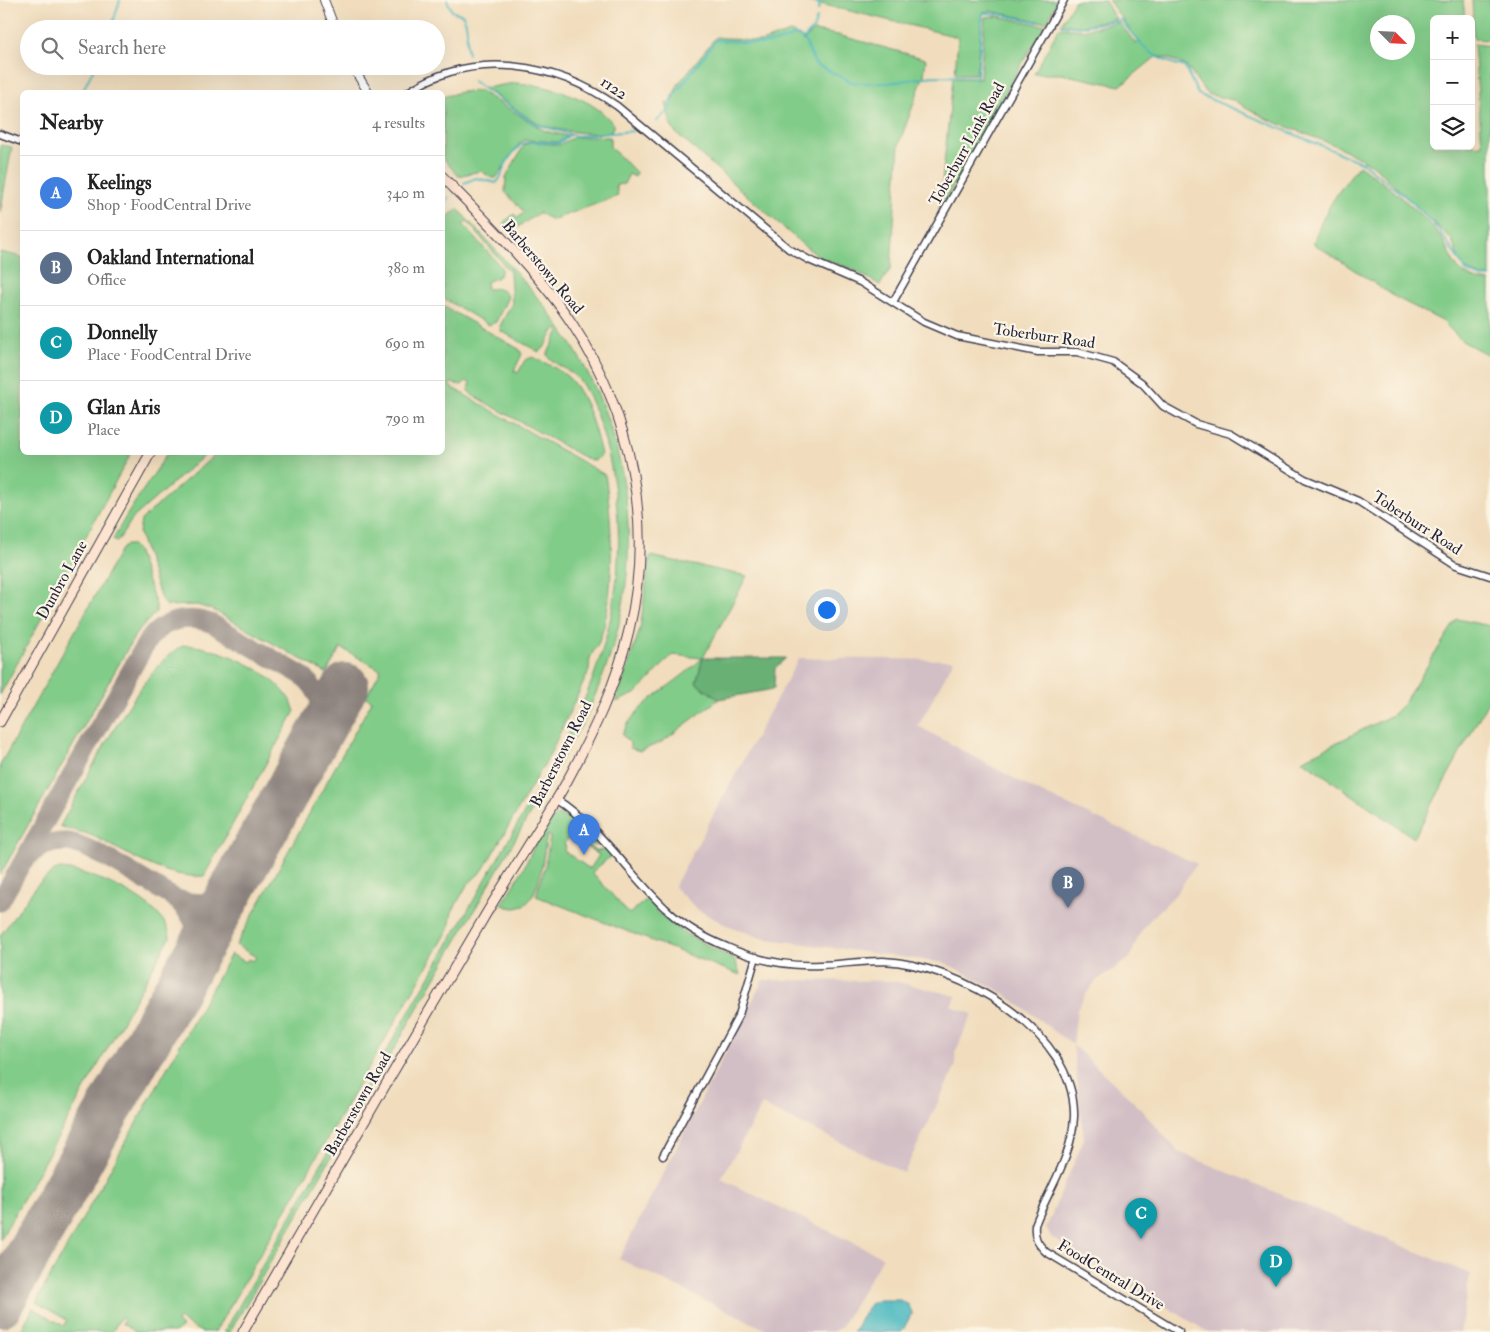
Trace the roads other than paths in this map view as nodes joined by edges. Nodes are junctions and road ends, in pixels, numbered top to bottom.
1 (324, 0) edge
2 (1064, 0) edge
3 (332, 20) edge
4 (358, 75) edge
5 (445, 75) edge
6 (445, 75) edge
7 (367, 90) edge
8 (412, 90) edge
9 (0, 134) edge
10 (20, 141) edge
11 (445, 179) edge
12 (769, 234) joint
13 (894, 302) junction
14 (149, 455) edge
15 (1490, 576) edge
16 (0, 722) edge
17 (556, 799) junction
18 (756, 957) junction
19 (663, 1156) dead end
20 (243, 1332) edge
21 (1179, 1332) edge

1 - 3 street
2 - 13 street, Toberburr Link Road
4 - 7 street
5 - 12 street, r122
6 - 8 street, r122
9 - 10 street
11 - 17 main road, Barberstown Road
12 - 13 street, Toberburr Road
13 - 15 street, Toberburr Road
14 - 16 main road, Dunbro Lane
17 - 18 street, FoodCentral Drive
17 - 20 main road, Barberstown Road
18 - 19 street
18 - 21 street, FoodCentral Drive

